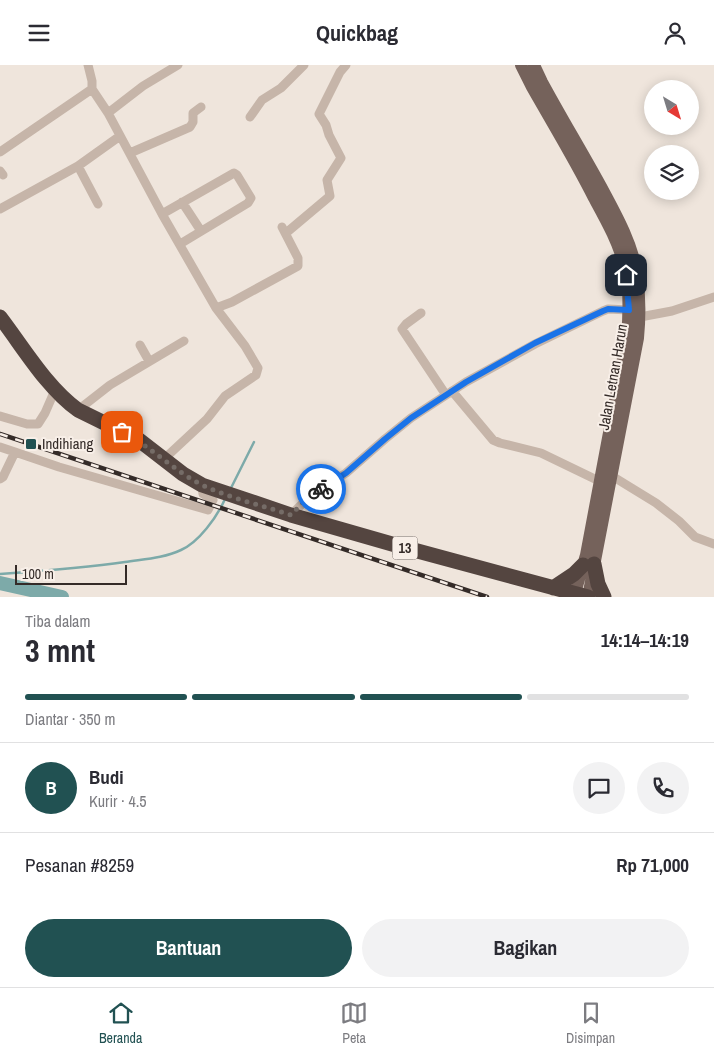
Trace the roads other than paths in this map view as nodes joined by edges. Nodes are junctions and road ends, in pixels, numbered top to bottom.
1 (88, 65) edge
2 (178, 65) edge
3 (346, 65) edge
4 (522, 65) edge
5 (534, 65) edge
6 (301, 66) edge
7 (92, 89) junction
8 (201, 107) dead end
9 (108, 113) junction
10 (250, 117) dead end
11 (120, 136) junction
12 (0, 152) edge
13 (130, 153) junction
14 (78, 166) junction
15 (182, 202) junction
16 (98, 204) dead end
17 (0, 209) edge
18 (162, 214) junction
19 (201, 231) junction
20 (180, 244) junction
21 (714, 297) edge
22 (216, 308) junction
23 (421, 313) dead end
24 (634, 313) junction
25 (0, 317) edge
26 (184, 341) dead end
27 (140, 345) dead end
28 (148, 361) junction
29 (626, 367) junction
30 (56, 390) junction
31 (449, 393) junction
32 (78, 410) junction
33 (0, 416) edge
34 (0, 447) edge
35 (15, 452) junction
36 (164, 459) junction
37 (612, 476) junction
38 (0, 479) edge
39 (600, 481) junction
40 (202, 485) junction
41 (291, 515) junction
42 (714, 544) edge
43 (589, 565) junction
44 (553, 587) junction
45 (584, 596) edge
46 (604, 597) edge

1 - 7 street
2 - 9 street
3 - 22 street
4 - 24 main road, Jalan Letnan Harun
5 - 24 main road, Jalan Letnan Harun
6 - 10 street
7 - 9 street
7 - 12 street
8 - 13 street
9 - 11 street
11 - 13 street
11 - 14 street
13 - 18 street
14 - 16 street
14 - 17 street
15 - 18 street
15 - 19 street
15 - 19 street
18 - 20 street
19 - 20 street
20 - 22 street
21 - 24 street
22 - 36 street
23 - 31 street
24 - 29 main road, Jalan Letnan Harun
24 - 31 street
25 - 30 highway, 13
26 - 28 street
27 - 28 street
28 - 32 street
29 - 37 main road, Jalan Letnan Harun
29 - 39 main road, Jalan Letnan Harun
30 - 32 highway, 13
30 - 33 street
31 - 39 street
31 - 41 street
32 - 36 highway, 13
34 - 35 street
35 - 38 street
35 - 40 street
36 - 40 highway, 13
37 - 42 street
37 - 43 main road, Jalan Letnan Harun
39 - 43 main road, Jalan Letnan Harun
40 - 41 highway, 13
41 - 44 highway, 13
43 - 44 highway
43 - 45 main road, Jalan Letnan Harun
43 - 46 highway
44 - 45 highway, 13

